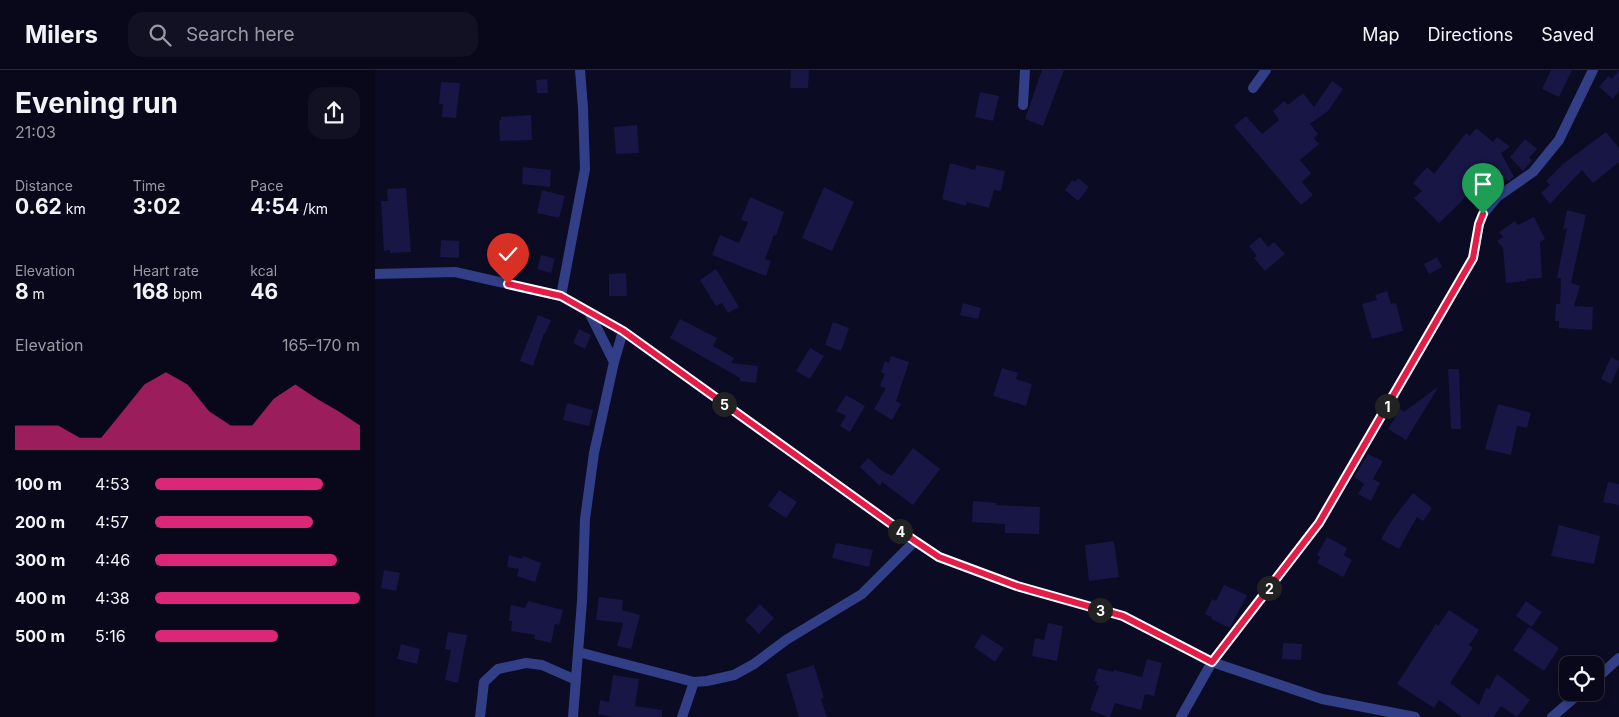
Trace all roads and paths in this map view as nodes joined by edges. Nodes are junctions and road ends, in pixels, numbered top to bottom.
1 (579, 70) edge
2 (1025, 70) edge
3 (1266, 70) edge
4 (1593, 70) edge
5 (1253, 88) dead end
6 (1023, 105) dead end
7 (375, 274) edge
8 (561, 296) junction
9 (589, 312) junction
10 (623, 331) junction
11 (614, 362) junction
12 (915, 541) junction
13 (578, 652) junction
14 (1619, 658) edge
15 (1212, 662) junction
16 (1604, 672) edge
17 (576, 680) junction
18 (694, 682) junction
19 (1571, 701) edge
20 (480, 717) edge
21 (573, 717) edge
22 (682, 717) edge
23 (1181, 717) edge
24 (1415, 717) edge
25 (1552, 717) edge

1 - 8 street
2 - 6 street
3 - 5 street
4 - 15 street
7 - 8 street
8 - 9 street
9 - 10 street
9 - 11 street
10 - 11 street
10 - 12 street
11 - 13 street
12 - 15 street
12 - 18 street
13 - 17 street
13 - 18 street
14 - 16 street
15 - 23 street
15 - 24 street
17 - 20 street
17 - 21 street
18 - 22 street
19 - 25 street

